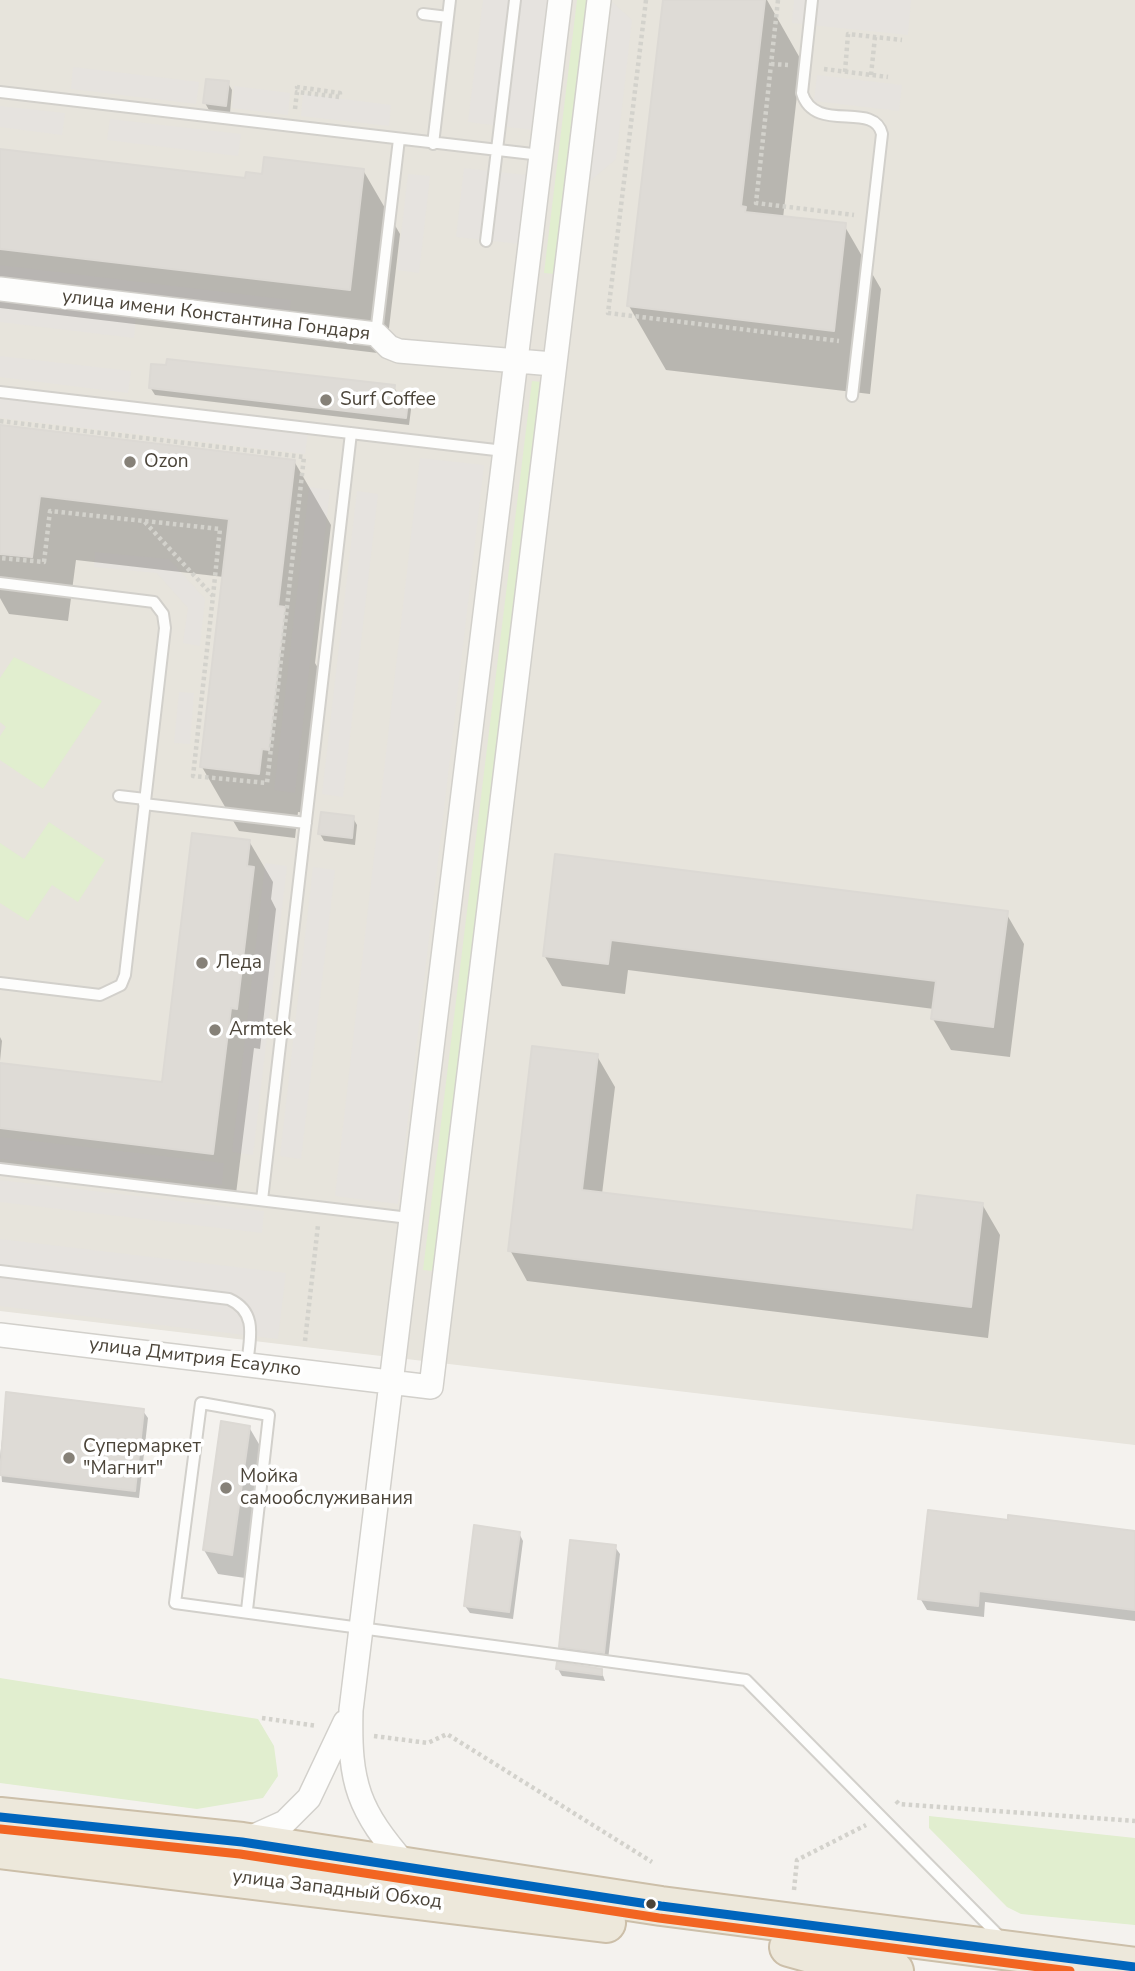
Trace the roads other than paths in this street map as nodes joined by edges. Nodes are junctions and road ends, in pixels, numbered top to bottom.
1 (450, 0) edge
2 (515, 0) edge
3 (560, 0) edge
4 (599, 0) edge
5 (812, 0) edge
6 (423, 14) dead end
7 (448, 17) junction
8 (0, 92) edge
9 (399, 139) junction
10 (433, 144) junction
11 (496, 150) junction
12 (541, 155) junction
13 (486, 241) dead end
14 (0, 289) edge
15 (376, 334) junction
16 (515, 360) junction
17 (553, 364) junction
18 (0, 392) edge
19 (852, 397) dead end
20 (351, 433) junction
21 (504, 451) junction
22 (0, 583) edge
23 (119, 796) dead end
24 (145, 802) junction
25 (306, 823) junction
26 (0, 984) edge
27 (0, 1169) edge
28 (262, 1200) junction
29 (410, 1218) junction
30 (0, 1271) edge
31 (0, 1335) edge
32 (247, 1364) junction
33 (390, 1382) junction
34 (247, 1610) junction
35 (360, 1627) junction
36 (351, 1710) junction
37 (0, 1817) edge
38 (242, 1842) junction
39 (0, 1849) edge
40 (407, 1866) junction
41 (789, 1947) junction
42 (1012, 1962) edge
43 (1135, 1967) edge
44 (894, 1971) edge

1 - 7 lane
2 - 11 lane
3 - 12 street
4 - 17 street
5 - 19 lane
6 - 7 lane
7 - 10 lane
8 - 9 lane
9 - 10 lane
9 - 15 lane
10 - 11 lane
11 - 12 lane
11 - 13 lane
12 - 16 street
14 - 15 street, улица имени Константина Гондаря
15 - 16 street, улица имени Константина Гондаря
16 - 17 street, улица имени Константина Гондаря
16 - 21 street
17 - 33 street, улица Дмитрия Есаулко
18 - 20 lane
20 - 21 lane
20 - 25 lane
21 - 29 street
22 - 24 lane
23 - 24 lane
24 - 25 lane
24 - 26 lane
25 - 28 lane
27 - 28 lane
28 - 29 lane
29 - 33 street
30 - 32 lane
31 - 32 street, улица Дмитрия Есаулко
32 - 33 street, улица Дмитрия Есаулко
33 - 35 street
34 - 34 lane
34 - 35 lane
35 - 36 street
35 - 42 lane
36 - 38 street
36 - 40 street
37 - 38 highway, улица Западный Обход
38 - 40 highway, улица Западный Обход
39 - 41 highway, улица Западный Обход
40 - 42 highway, улица Западный Обход
41 - 42 highway, улица Западный Обход
41 - 44 highway
42 - 43 highway, улица Западный Обход

